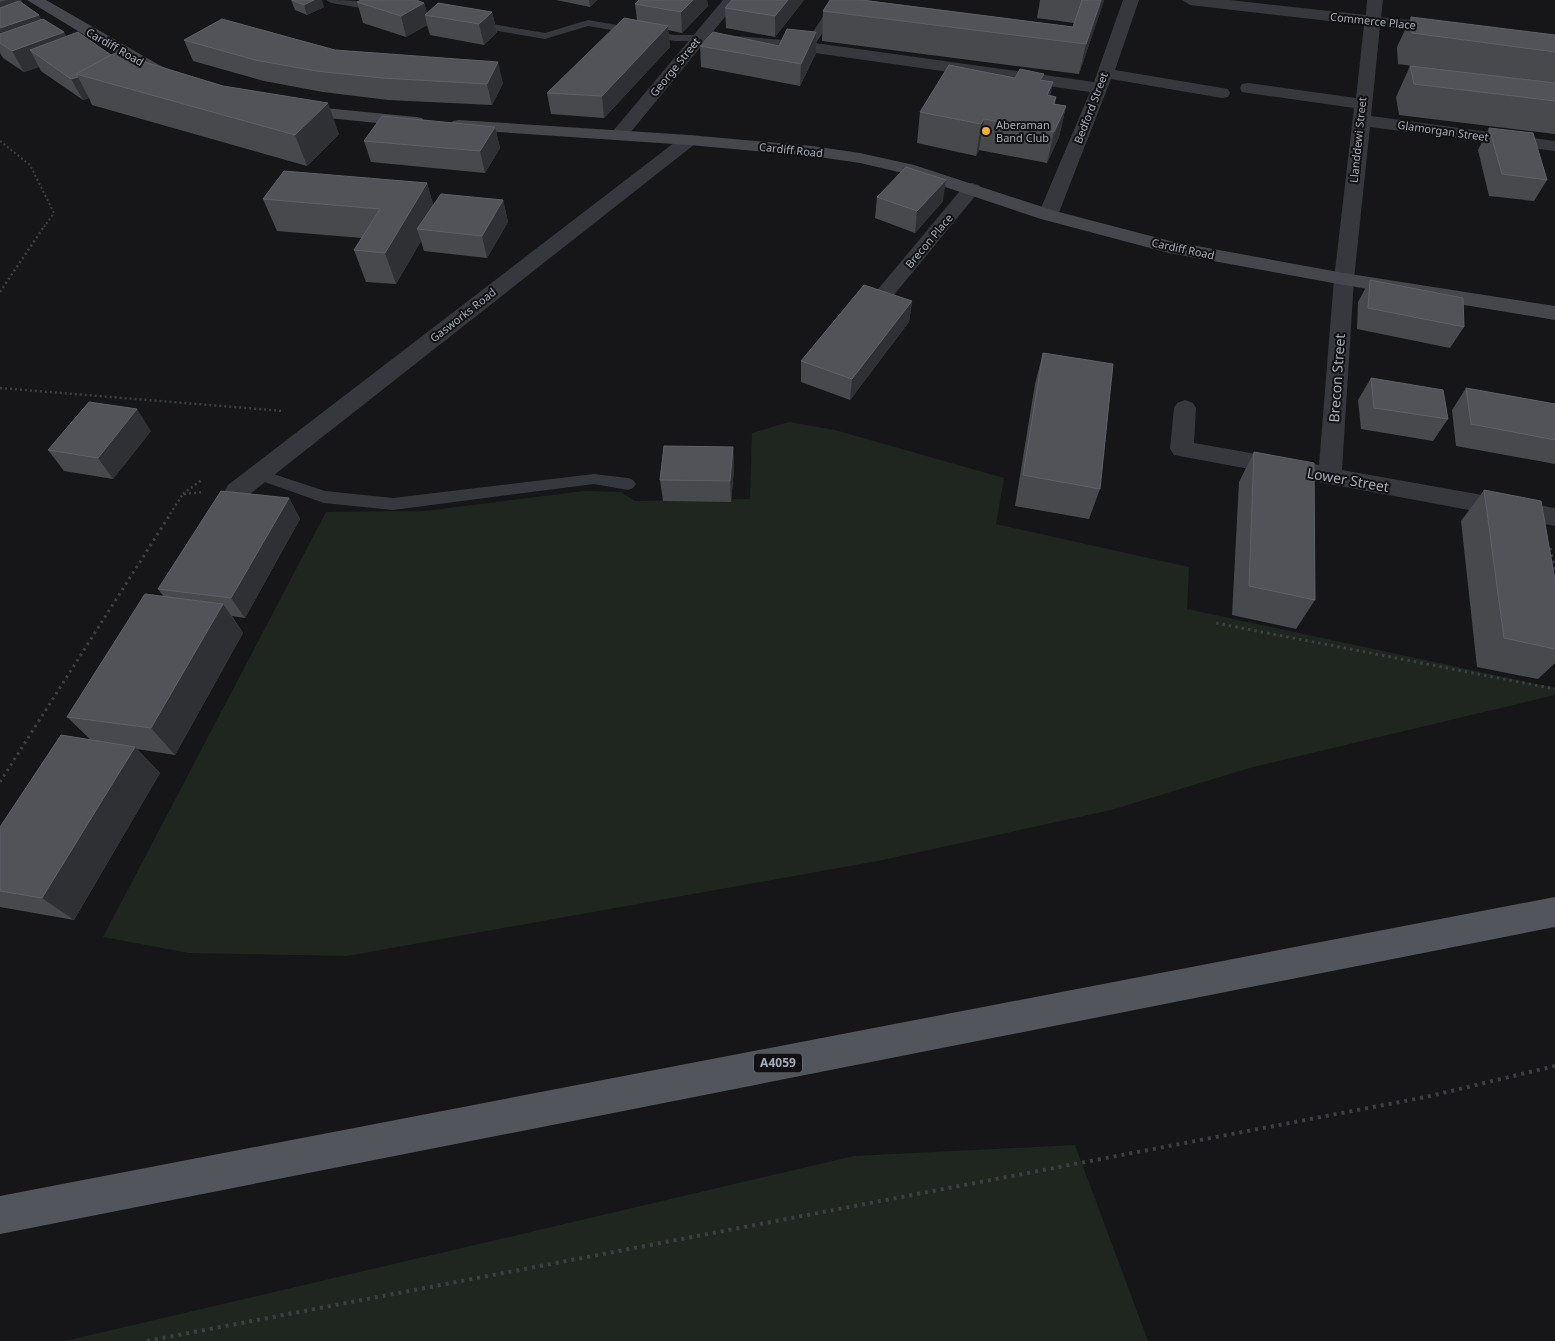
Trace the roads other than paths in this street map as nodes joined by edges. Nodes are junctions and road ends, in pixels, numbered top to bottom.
1 (36, 0) edge
2 (331, 0) edge
3 (839, 0) edge
4 (1131, 0) edge
5 (1190, 0) edge
6 (1374, 0) edge
7 (725, 1) edge
8 (389, 10) edge
9 (1374, 21) junction
10 (467, 23) edge
11 (1460, 30) edge
12 (699, 38) junction
13 (808, 47) junction
14 (1103, 80) junction
15 (191, 84) edge
16 (1248, 88) dead end
17 (1222, 93) dead end
18 (281, 107) edge
19 (1361, 112) junction
20 (619, 135) junction
21 (688, 140) junction
22 (1555, 146) edge
23 (972, 189) junction
24 (1048, 215) junction
25 (1344, 279) junction
26 (886, 292) edge
27 (1555, 313) edge
28 (1185, 408) dead end
29 (258, 474) junction
30 (1330, 477) junction
31 (628, 484) dead end
32 (237, 491) edge
33 (1555, 517) edge
34 (1555, 912) edge
35 (0, 1215) edge

1 - 15 main road, Cardiff Road
2 - 8 lane
3 - 13 lane
4 - 14 street, Bedford Street
5 - 9 street, Commerce Place
6 - 9 street, Llanddewi Street
7 - 12 street, George Street
9 - 11 street, Commerce Place
9 - 19 street, Llanddewi Street
10 - 12 lane
12 - 13 street
12 - 20 street, George Street
13 - 14 street
14 - 17 street
14 - 24 street, Bedford Street
16 - 19 street, Glamorgan Street
18 - 20 main road, Cardiff Road
19 - 22 street, Glamorgan Street
19 - 25 street, Llanddewi Street
20 - 21 main road, Cardiff Road
21 - 23 main road, Cardiff Road
21 - 29 street, Gasworks Road
23 - 24 main road, Cardiff Road
23 - 26 street, Brecon Place
24 - 25 main road, Cardiff Road
25 - 27 main road, Cardiff Road
25 - 30 street, Brecon Street
28 - 30 street, Lower Street
29 - 31 lane
29 - 32 street, Gasworks Road
30 - 33 street, Lower Street
34 - 35 main road, A4059

